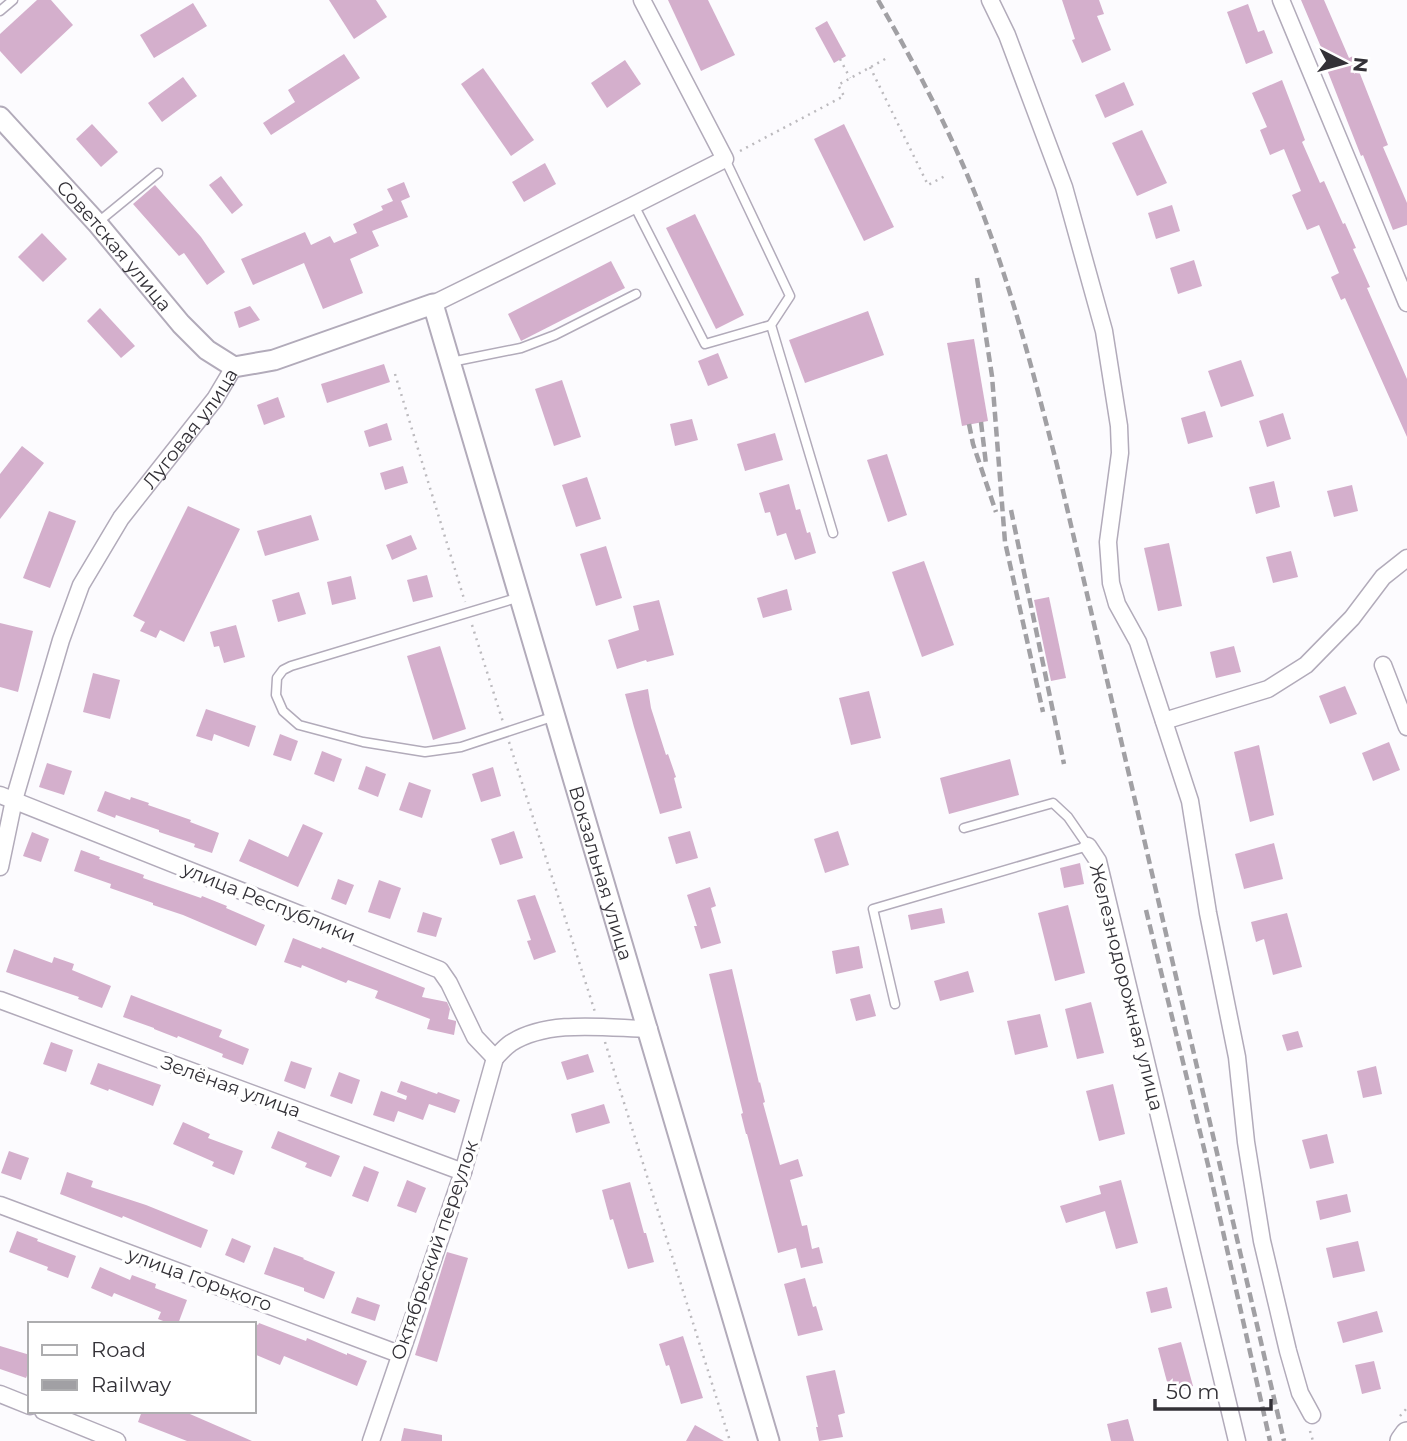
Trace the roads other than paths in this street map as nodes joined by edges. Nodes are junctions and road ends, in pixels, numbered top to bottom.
1 (13, 0) edge
2 (642, 0) edge
3 (990, 0) edge
4 (1281, 0) edge
5 (0, 11) edge
6 (0, 117) edge
7 (725, 159) junction
8 (158, 173) dead end
9 (634, 205) junction
10 (97, 223) junction
11 (636, 294) dead end
12 (1407, 303) edge
13 (433, 304) junction
14 (771, 325) junction
15 (451, 362) junction
16 (234, 367) junction
17 (833, 533) dead end
18 (1407, 558) edge
19 (520, 597) junction
20 (1383, 664) dead end
21 (555, 716) junction
22 (1164, 721) junction
23 (1407, 726) edge
24 (7, 798) edge
25 (964, 828) dead end
26 (1088, 846) junction
27 (0, 867) edge
28 (0, 1000) edge
29 (895, 1004) dead end
30 (649, 1029) junction
31 (495, 1058) junction
32 (463, 1172) junction
33 (0, 1205) edge
34 (400, 1354) junction
35 (0, 1394) edge
36 (28, 1405) edge
37 (48, 1413) edge
38 (1312, 1415) dead end
39 (1407, 1434) edge
40 (117, 1441) edge
41 (371, 1441) edge
42 (769, 1441) edge
43 (1237, 1441) edge
44 (1402, 1441) edge

1 - 5 lane
2 - 7 street
3 - 22 street
4 - 12 street
6 - 10 street, Советская улица
7 - 9 street, Луговая улица
7 - 14 lane
8 - 10 lane
9 - 13 street, Луговая улица
9 - 14 lane
10 - 16 street, Советская улица
11 - 15 lane
13 - 15 street, Вокзальная улица
13 - 16 street, Луговая улица
14 - 17 lane
15 - 19 street, Вокзальная улица
16 - 24 street, Луговая улица
18 - 22 street
19 - 21 street, Вокзальная улица
19 - 21 lane
20 - 23 street
21 - 30 street, Вокзальная улица
22 - 38 street
24 - 27 street, Луговая улица
24 - 31 street, улица Республики
25 - 26 lane
26 - 29 lane, Железнодорожная улица
26 - 43 street, Железнодорожная улица
28 - 32 street, Зелёная улица
30 - 31 street
30 - 42 street, Вокзальная улица
31 - 32 street, Октябрьский переулок
32 - 34 street, Октябрьский переулок
33 - 34 street, улица Горького
34 - 41 street, Октябрьский переулок
35 - 36 street
37 - 40 street
39 - 44 main road

